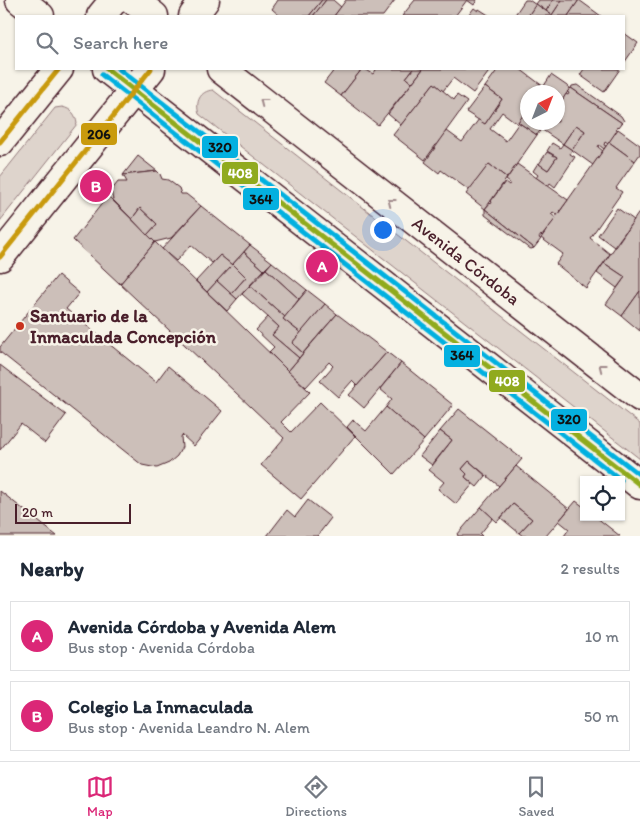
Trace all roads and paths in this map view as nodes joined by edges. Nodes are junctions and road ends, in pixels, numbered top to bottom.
1 (20, 0) edge
2 (114, 0) edge
3 (133, 0) edge
4 (205, 0) edge
5 (39, 15) edge
6 (102, 15) edge
7 (153, 15) edge
8 (193, 15) edge
9 (57, 70) edge
10 (110, 70) edge
11 (222, 70) edge
12 (142, 79) edge
13 (0, 142) edge
14 (0, 257) edge
15 (640, 397) edge
16 (640, 485) edge

1 - 5 main road
2 - 6 main road
3 - 7 main road
4 - 8 main road
9 - 13 main road
10 - 12 main road
15 -> 11 main road, Avenida Córdoba
12 - 14 main road
12 - 16 main road

